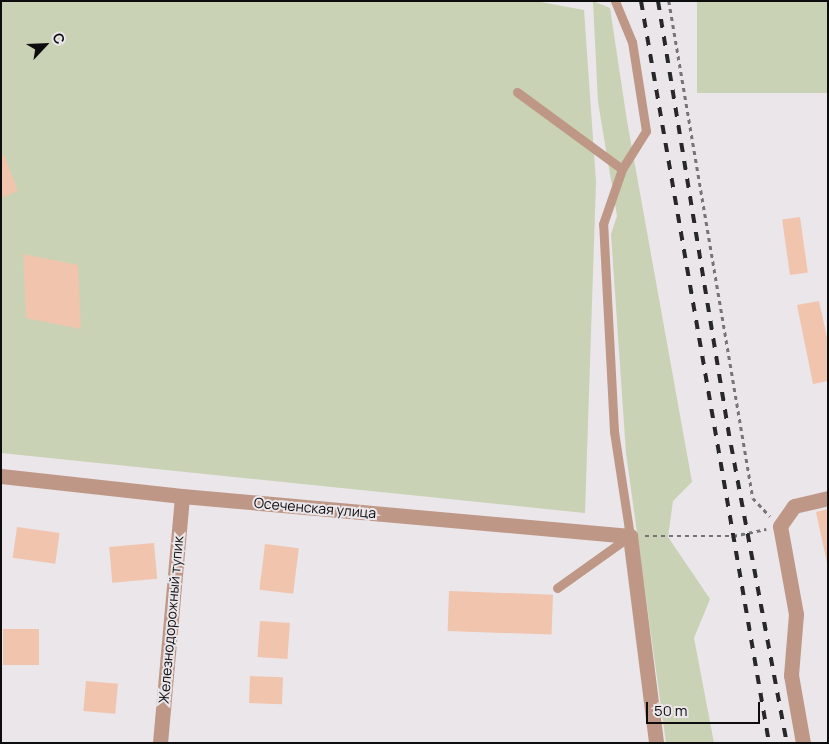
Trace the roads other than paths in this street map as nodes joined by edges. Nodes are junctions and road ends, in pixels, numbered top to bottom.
1 (615, 1) edge
2 (517, 92) dead end
3 (622, 169) junction
4 (1, 476) edge
5 (182, 496) junction
6 (828, 498) edge
7 (630, 536) junction
8 (557, 588) dead end
9 (160, 743) edge
10 (656, 743) edge
11 (803, 743) edge

1 - 3 lane
2 - 3 lane
3 - 7 lane
4 - 5 street, Осеченская улица
5 - 7 street, Осеченская улица
5 - 9 street, Железнодорожный тупик
6 - 11 street
7 - 8 lane
7 - 10 street

